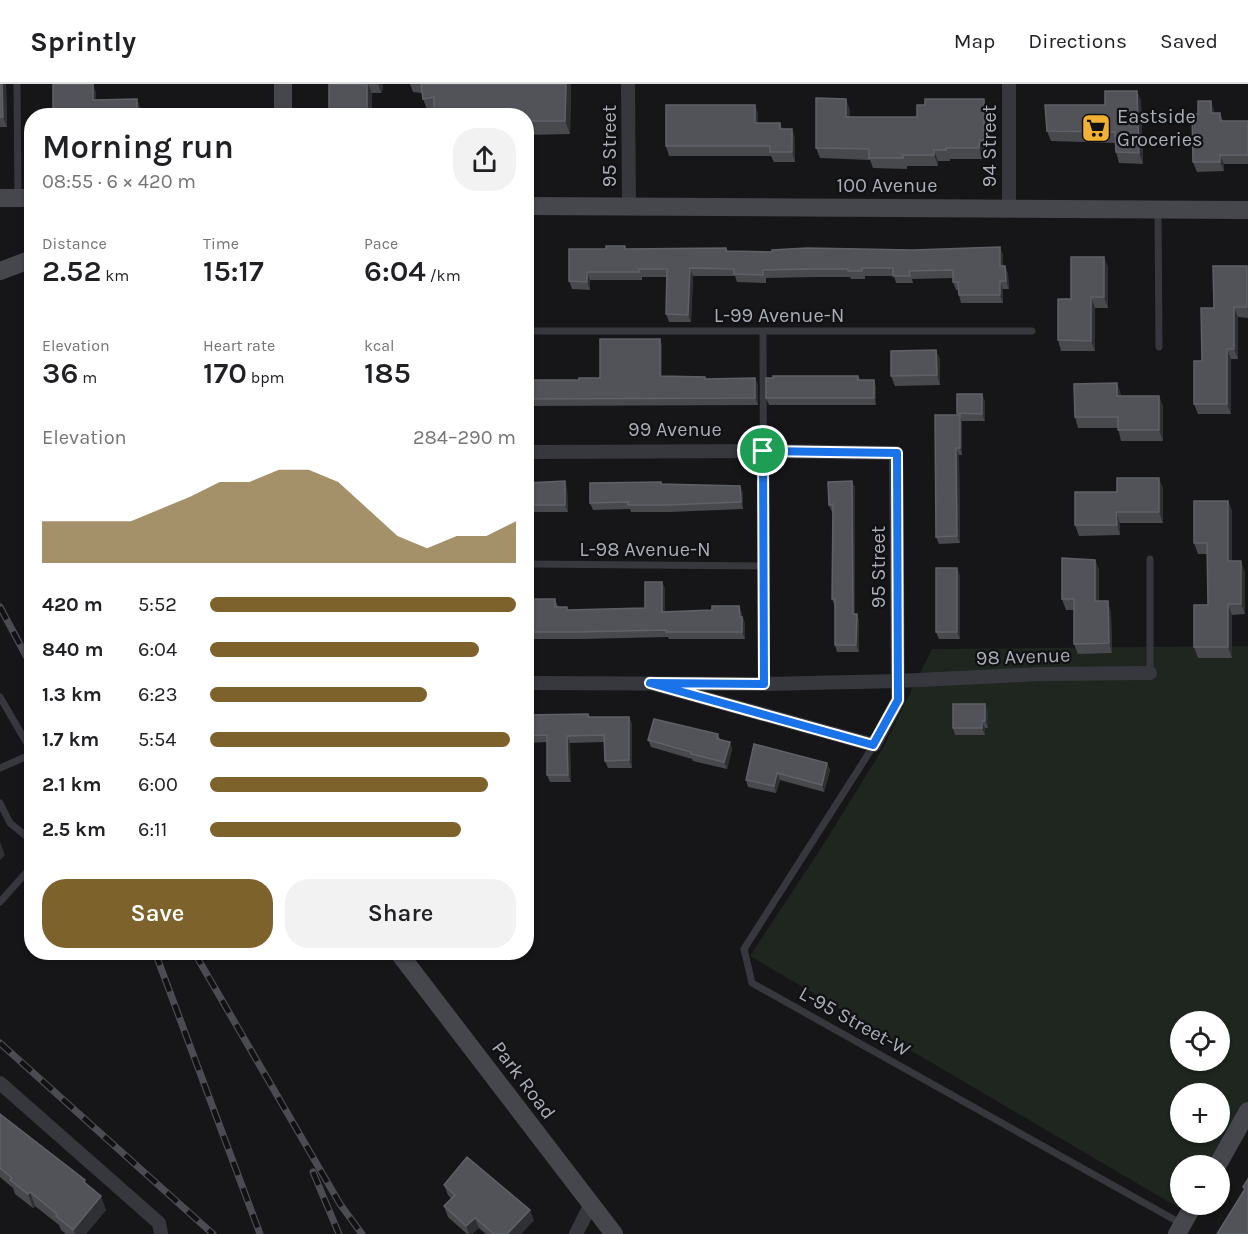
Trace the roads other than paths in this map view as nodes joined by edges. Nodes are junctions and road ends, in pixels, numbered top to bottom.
1 (17, 84) edge
2 (284, 84) edge
3 (628, 84) edge
4 (1009, 84) edge
5 (283, 108) edge
6 (16, 198) edge
7 (534, 206) edge
8 (629, 207) junction
9 (1009, 208) junction
10 (1158, 209) junction
11 (1248, 210) edge
12 (24, 262) edge
13 (0, 271) edge
14 (534, 331) edge
15 (763, 331) junction
16 (1032, 331) dead end
17 (1159, 347) dead end
18 (763, 451) junction
19 (534, 452) edge
20 (897, 453) joint
21 (1150, 559) dead end
22 (534, 564) edge
23 (764, 566) junction
24 (1150, 674) joint
25 (898, 681) junction
26 (534, 683) edge
27 (650, 683) junction
28 (764, 684) junction
29 (0, 697) edge
30 (24, 739) edge
31 (873, 745) junction
32 (24, 757) edge
33 (0, 768) edge
34 (0, 803) edge
35 (24, 834) edge
36 (24, 875) edge
37 (0, 902) edge
38 (404, 960) edge
39 (0, 1083) edge
40 (1248, 1111) edge
41 (1223, 1155) edge
42 (591, 1204) junction
43 (1188, 1215) edge
44 (1180, 1229) edge
45 (161, 1234) edge
46 (576, 1234) edge
47 (614, 1234) edge

1 - 6 lane
2 - 5 main road
3 - 8 street, 95 Street
4 - 9 street, 94 Street
7 - 8 main road, 100 Avenue
8 - 9 main road, 100 Avenue
9 - 10 main road, 100 Avenue
10 - 11 main road, 100 Avenue
10 - 17 lane
12 - 13 main road
14 - 15 lane, L-99 Avenue-N
15 - 16 lane, L-99 Avenue-N
15 - 18 lane
18 - 19 street, 99 Avenue
18 - 20 street, 99 Avenue
18 - 23 lane
20 - 25 street, 95 Street
21 - 24 lane
22 - 23 lane, L-98 Avenue-N
23 - 28 lane
24 - 25 street, 98 Avenue
25 - 28 street, 98 Avenue
25 - 31 street
26 - 27 street, 98 Avenue
27 - 28 street, 98 Avenue
27 - 31 street, 98 Avenue
29 - 30 lane
31 - 44 lane, L-95 Street-W
32 - 33 lane
34 - 35 lane
36 - 37 lane
38 - 42 main road, Park Road
39 - 45 street
40 - 41 main road
42 - 46 street
42 - 47 main road, Park Road
43 - 44 main road

